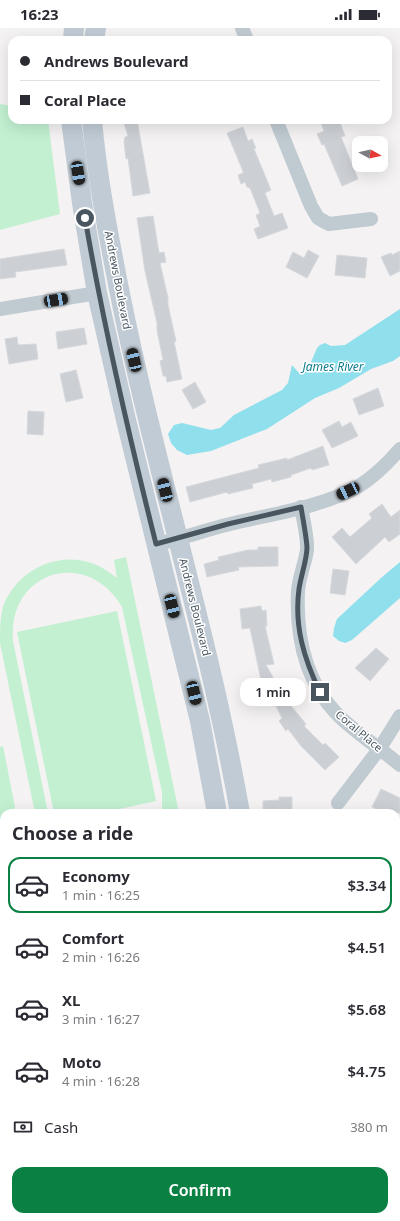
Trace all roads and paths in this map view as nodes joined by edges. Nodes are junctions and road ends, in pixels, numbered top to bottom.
1 (72, 124) edge
2 (92, 124) edge
3 (278, 124) edge
4 (371, 218) dead end
5 (97, 292) junction
6 (0, 309) edge
7 (400, 449) edge
8 (301, 507) junction
9 (178, 540) junction
10 (156, 544) junction
11 (400, 716) edge
12 (380, 748) junction
13 (400, 765) edge
14 (338, 803) dead end
15 (216, 809) edge
16 (239, 809) edge

1 - 5 street, Andrews Boulevard
2 - 9 street, Andrews Boulevard
3 - 4 street
5 - 6 street
5 - 10 street, Andrews Boulevard
7 - 8 street
8 - 9 street
8 - 12 street, Coral Place
9 - 10 street
9 - 16 street, Andrews Boulevard
10 - 15 street, Andrews Boulevard
11 - 12 street
12 - 13 street, Coral Place
12 - 14 street

